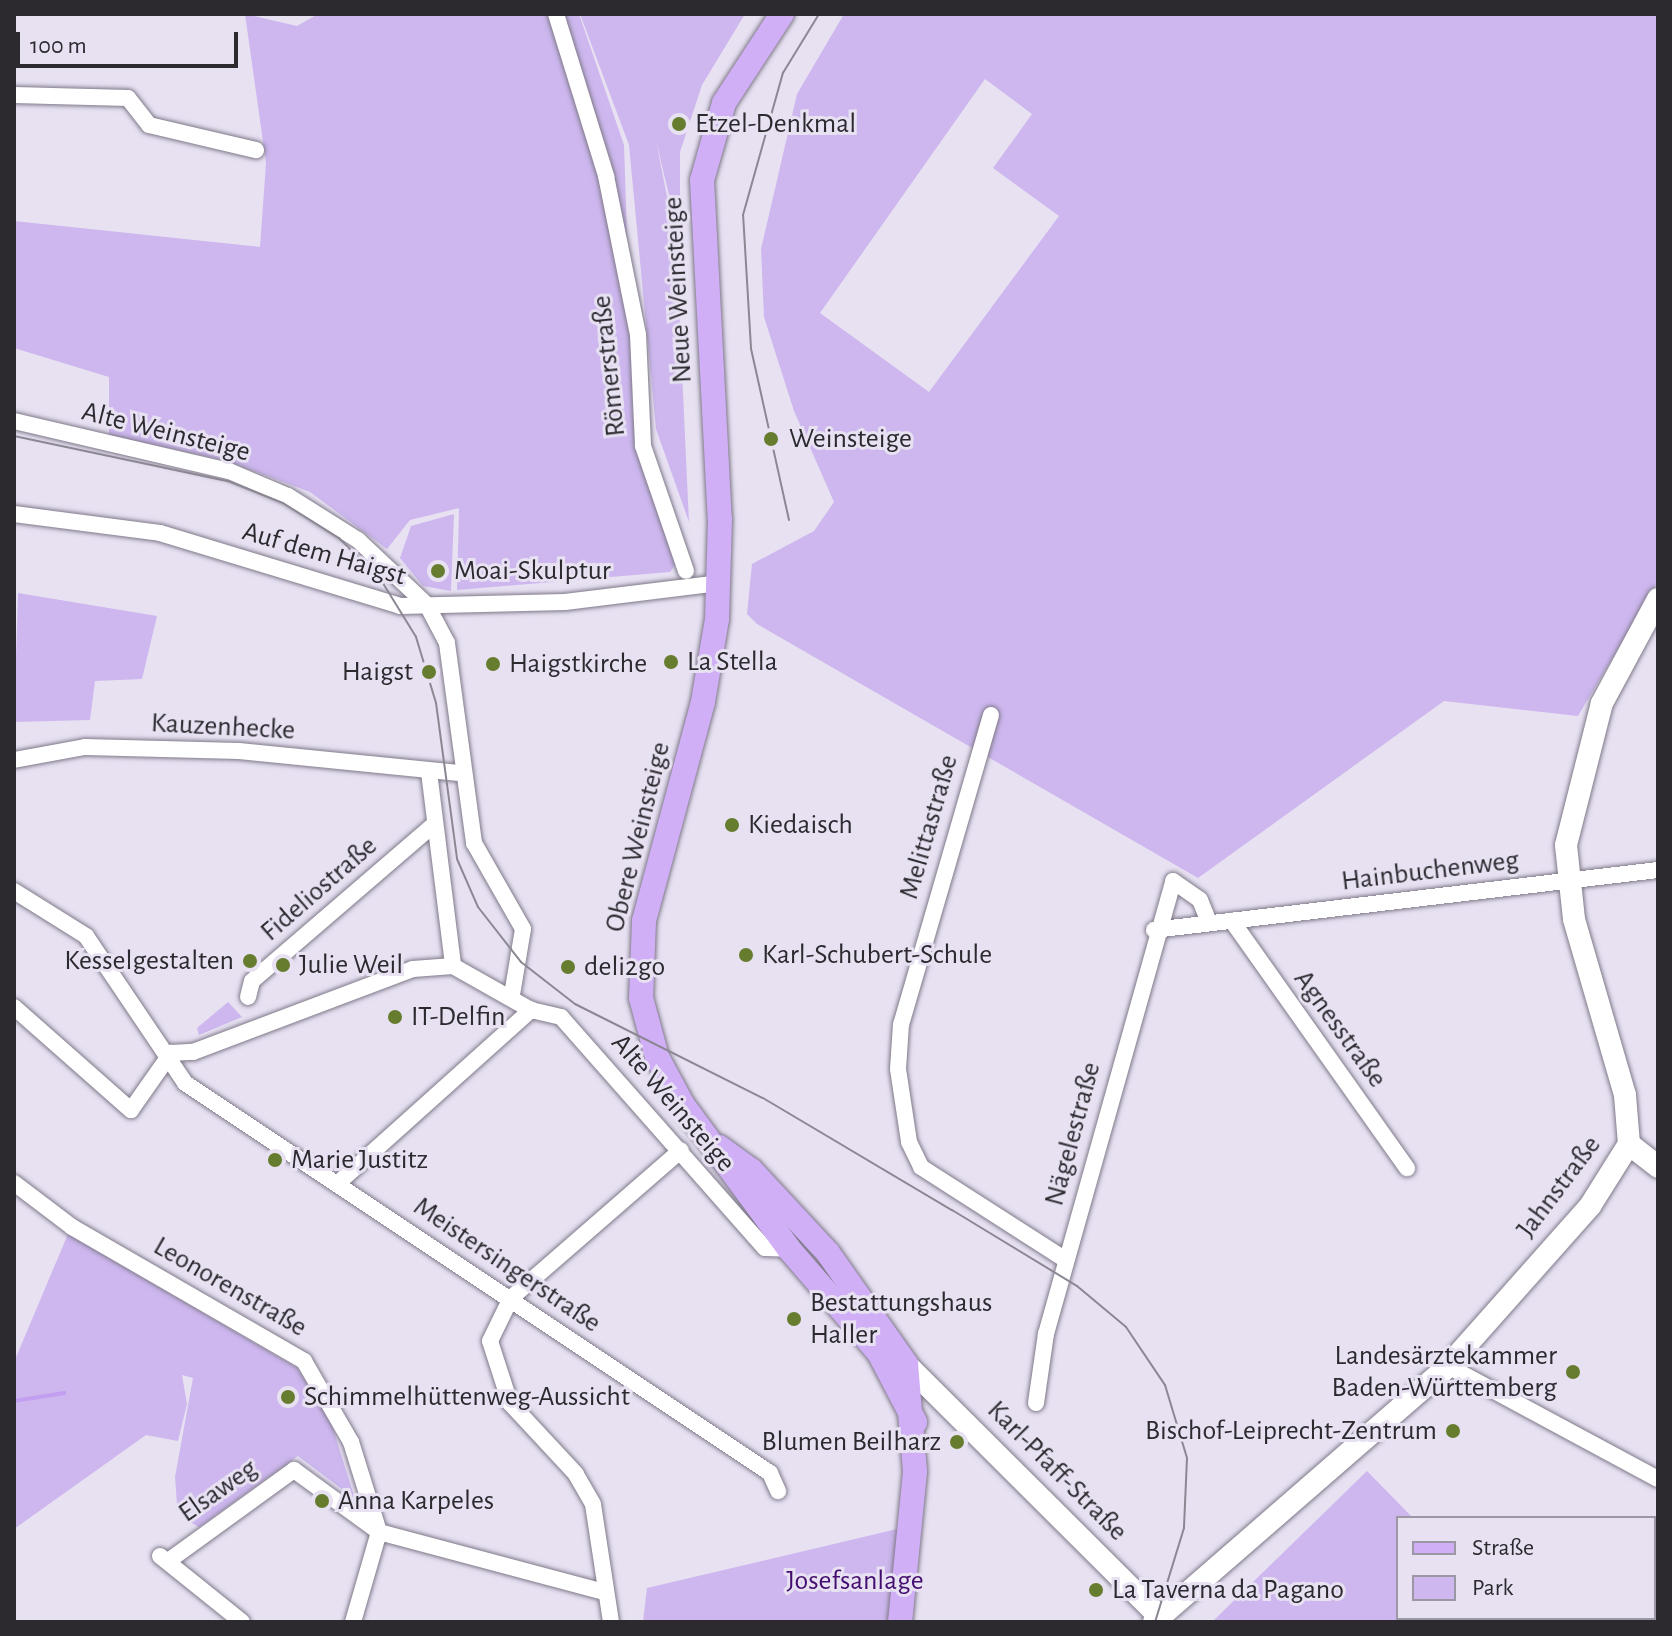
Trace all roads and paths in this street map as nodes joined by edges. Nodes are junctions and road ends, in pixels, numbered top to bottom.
1 (556, 14) edge
2 (782, 14) edge
3 (14, 95) edge
4 (256, 150) dead end
5 (14, 421) edge
6 (14, 514) edge
7 (686, 571) dead end
8 (719, 583) junction
9 (1657, 604) edge
10 (427, 605) junction
11 (991, 715) dead end
12 (14, 760) edge
13 (429, 772) junction
14 (459, 773) junction
15 (432, 826) junction
16 (1658, 870) edge
17 (1567, 882) junction
18 (14, 891) edge
19 (1232, 921) junction
20 (1209, 922) junction
21 (1154, 930) junction
22 (453, 966) junction
23 (512, 995) junction
24 (248, 997) dead end
25 (14, 1007) edge
26 (531, 1010) junction
27 (171, 1053) junction
28 (708, 1138) junction
29 (1629, 1144) junction
30 (681, 1150) junction
31 (1658, 1167) edge
32 (1407, 1168) dead end
33 (14, 1183) edge
34 (337, 1184) junction
35 (789, 1249) junction
36 (1066, 1260) junction
37 (511, 1298) junction
38 (857, 1327) junction
39 (906, 1364) junction
40 (1448, 1366) junction
41 (1036, 1403) dead end
42 (915, 1422) junction
43 (1658, 1479) edge
44 (778, 1491) dead end
45 (379, 1532) junction
46 (604, 1592) junction
47 (1160, 1620) edge
48 (242, 1622) edge
49 (353, 1622) edge
50 (611, 1622) edge
51 (900, 1622) edge

1 - 7 street, Römerstraße
2 - 8 main road, Neue Weinsteige
3 - 4 street
5 - 10 street, Alte Weinsteige
6 - 10 street, Auf dem Haigst
8 - 10 street, Auf dem Haigst
8 - 28 main road, Obere Weinsteige
9 - 17 main road, Jahnstraße
10 - 14 street, Alte Weinsteige
11 - 36 street, Melittastraße
12 - 13 street, Kauzenhecke
13 - 14 street
13 - 15 street
14 - 23 street, Alte Weinsteige
15 - 22 street
15 - 24 street, Fideliostraße
16 - 17 street, Hainbuchenweg
17 - 19 street, Hainbuchenweg
17 - 29 main road, Jahnstraße
18 - 27 street, Meistersingerstraße
19 - 20 street, Hainbuchenweg
19 - 32 street, Agnesstraße
20 - 21 street, Hainbuchenweg
20 - 21 street, Nägelestraße
21 - 36 street, Nägelestraße
22 - 23 street, Alte Weinsteige
22 - 27 street
23 - 26 street, Alte Weinsteige
25 - 27 street
26 - 30 street, Alte Weinsteige
26 - 34 street
27 - 34 street, Meistersingerstraße
28 - 35 main road, Obere Weinsteige
28 - 39 main road, Obere Weinsteige
29 - 31 main road
29 - 40 main road, Jahnstraße
30 - 35 street, Alte Weinsteige
30 - 37 street
33 - 45 street, Leonorenstraße
34 - 37 street, Meistersingerstraße
35 - 38 main road, Obere Weinsteige
36 - 41 street, Nägelestraße
37 - 44 street, Meistersingerstraße
37 - 46 street
38 - 39 main road
38 - 42 main road, Obere Weinsteige
39 - 42 main road, Obere Weinsteige
39 - 47 main road, Karl-Pfaff-Straße
40 - 43 street
40 - 47 main road, Jahnstraße
42 - 51 main road, Obere Weinsteige
45 - 46 street, Elsaweg
45 - 48 street, Elsaweg
45 - 49 street
46 - 50 street

